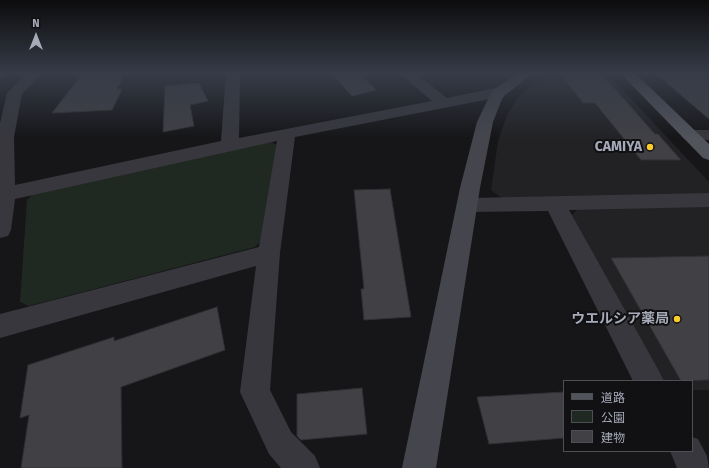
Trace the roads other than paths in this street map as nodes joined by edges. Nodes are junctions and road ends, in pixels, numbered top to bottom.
1 (15, 95) edge
2 (232, 95) edge
3 (434, 95) edge
4 (484, 95) edge
5 (498, 95) edge
6 (649, 95) edge
7 (443, 102) junction
8 (288, 134) junction
9 (690, 135) junction
10 (709, 135) edge
11 (230, 145) junction
12 (709, 154) edge
13 (2, 195) edge
14 (709, 200) edge
15 (555, 204) junction
16 (468, 205) junction
17 (0, 230) edge
18 (269, 253) junction
19 (0, 326) edge
20 (648, 380) edge
21 (687, 452) edge
22 (303, 468) edge
23 (419, 468) edge
24 (695, 468) edge

1 - 13 street
2 - 11 street
3 - 7 street
4 - 7 street
5 - 16 street
6 - 9 main road
7 - 8 street
8 - 11 street
8 - 18 street
9 - 10 street
9 - 12 main road
11 - 13 street
13 - 17 street
14 - 15 street
15 - 16 street
15 - 20 street
16 - 23 street
18 - 19 street
18 - 22 street
21 - 24 street

